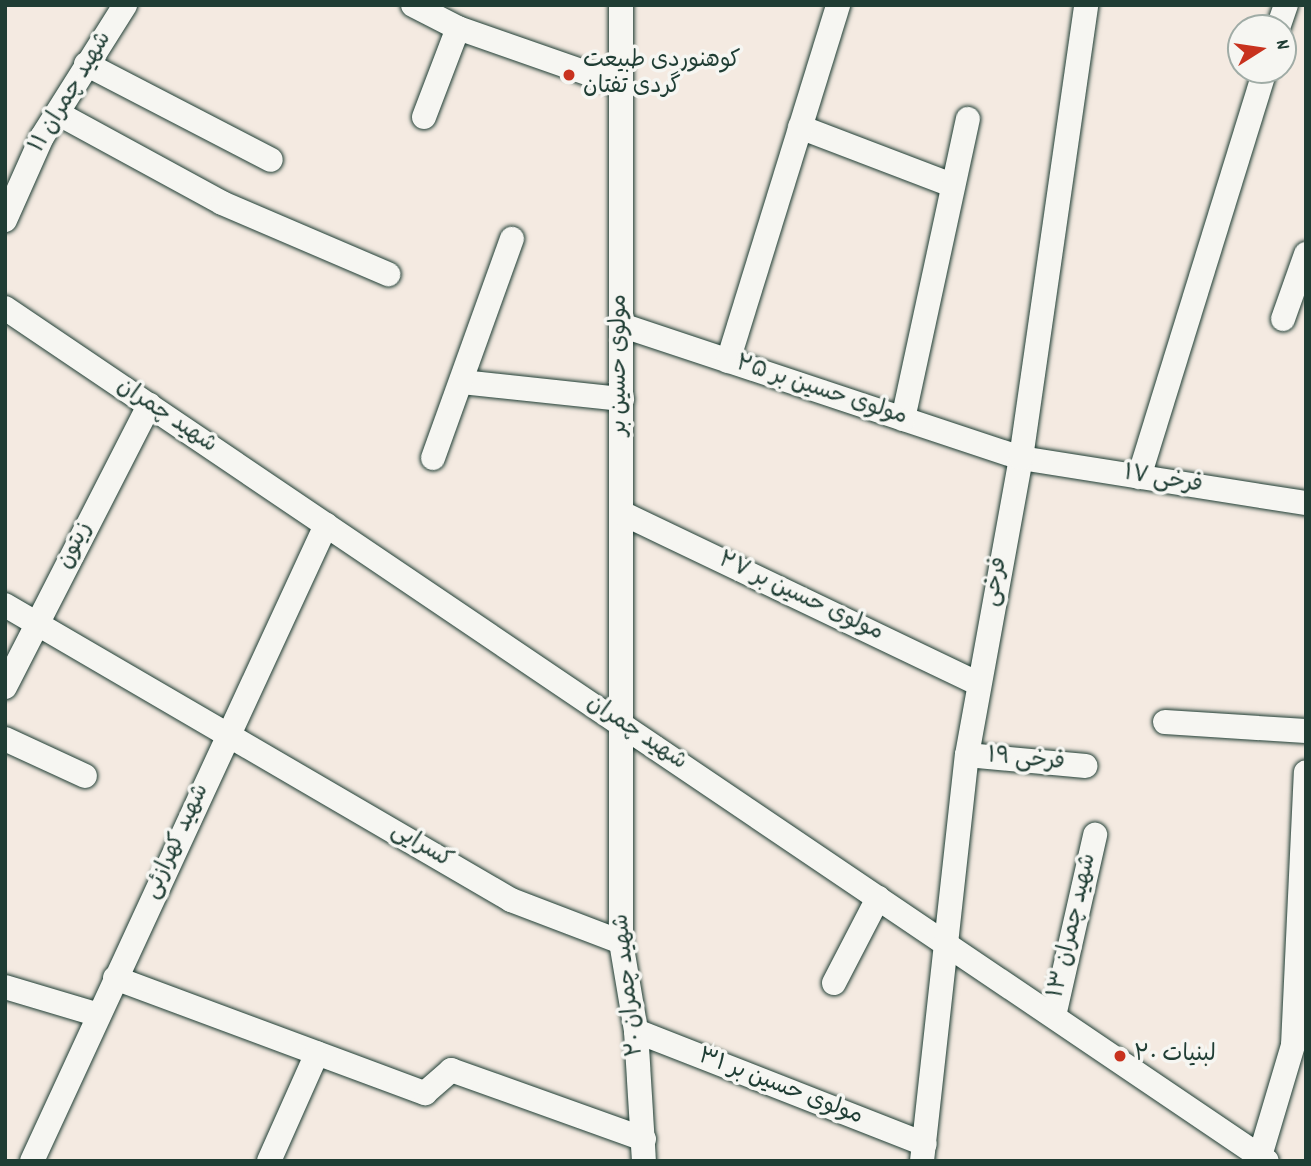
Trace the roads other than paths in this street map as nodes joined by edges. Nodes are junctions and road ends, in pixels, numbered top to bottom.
1 (125, 5) edge
2 (413, 5) edge
3 (621, 5) edge
4 (838, 5) edge
5 (1086, 5) edge
6 (458, 28) junction
7 (86, 64) junction
8 (1261, 84) edge
9 (621, 85) junction
10 (59, 114) junction
11 (424, 117) dead end
12 (968, 119) dead end
13 (800, 127) junction
14 (271, 160) dead end
15 (952, 185) junction
16 (5, 220) edge
17 (512, 239) dead end
18 (1306, 254) edge
19 (388, 274) dead end
20 (5, 307) edge
21 (1283, 319) dead end
22 (621, 325) junction
23 (728, 362) junction
24 (462, 382) junction
25 (622, 399) junction
26 (149, 405) junction
27 (903, 419) junction
28 (433, 458) dead end
29 (1021, 458) junction
30 (1139, 477) junction
31 (1306, 503) edge
32 (622, 513) junction
33 (326, 525) junction
34 (5, 605) edge
35 (37, 621) junction
36 (978, 683) junction
37 (5, 687) edge
38 (1165, 722) dead end
39 (622, 724) junction
40 (1306, 731) edge
41 (229, 734) junction
42 (5, 739) edge
43 (967, 755) junction
44 (1085, 766) dead end
45 (1306, 772) edge
46 (85, 776) dead end
47 (1095, 835) dead end
48 (878, 898) junction
49 (621, 942) junction
50 (945, 943) junction
51 (115, 978) junction
52 (834, 983) dead end
53 (5, 987) edge
54 (99, 1015) junction
55 (1054, 1016) junction
56 (636, 1031) junction
57 (317, 1053) junction
58 (644, 1150) edge
59 (923, 1152) edge
60 (1264, 1158) edge
61 (32, 1161) edge
62 (269, 1161) edge

1 - 7 street, شهید چمران ۱۱
2 - 6 street
3 - 9 street, مولوی حسین بر
4 - 13 street
5 - 29 street, فرخی
6 - 9 street
6 - 11 street
7 - 10 street, شهید چمران ۱۱
7 - 14 street
8 - 30 street
9 - 22 street, مولوی حسین بر
10 - 16 street, شهید چمران ۱۱
10 - 19 street
12 - 15 street
13 - 15 street
13 - 23 street
15 - 27 street
17 - 24 street
18 - 21 street
20 - 26 street, شهید چمران
22 - 23 street, مولوی حسین بر ۲۵
22 - 25 street, مولوی حسین بر
23 - 27 street, مولوی حسین بر ۲۵
24 - 25 street
24 - 28 street
25 - 32 street, مولوی حسین بر
26 - 33 street, شهید چمران
26 - 35 street, زیتون
27 - 29 street, مولوی حسین بر ۲۵
29 - 30 street, فرخی ۱۷
29 - 36 street, فرخی
30 - 31 street, فرخی ۱۷
32 - 36 street, مولوی حسین بر ۲۷
32 - 39 street, مولوی حسین بر
33 - 39 street, شهید چمران
33 - 41 street, شهید کهرازئی
34 - 35 street, کسرایی
35 - 37 street, زیتون
35 - 41 street, کسرایی
36 - 43 street, فرخی
38 - 40 street
39 - 48 street, شهید چمران
39 - 49 street, شهید چمران ۲۰
41 - 49 street, کسرایی
41 - 51 street, شهید کهرازئی
42 - 46 street
43 - 44 street, فرخی ۱۹
43 - 50 street, فرخی
45 - 60 street
47 - 55 street, شهید چمران ۱۳
48 - 50 street, شهید چمران
48 - 52 street
49 - 56 street, شهید چمران ۲۰
50 - 55 street, شهید چمران
50 - 59 street, فرخی
51 - 54 street, شهید کهرازئی
51 - 57 street
53 - 54 street
54 - 61 street, شهید کهرازئی
55 - 60 street, شهید چمران
56 - 58 street, شهید چمران ۲۰
56 - 59 street, مولوی حسین بر ۳۱
57 - 58 street
57 - 62 street

